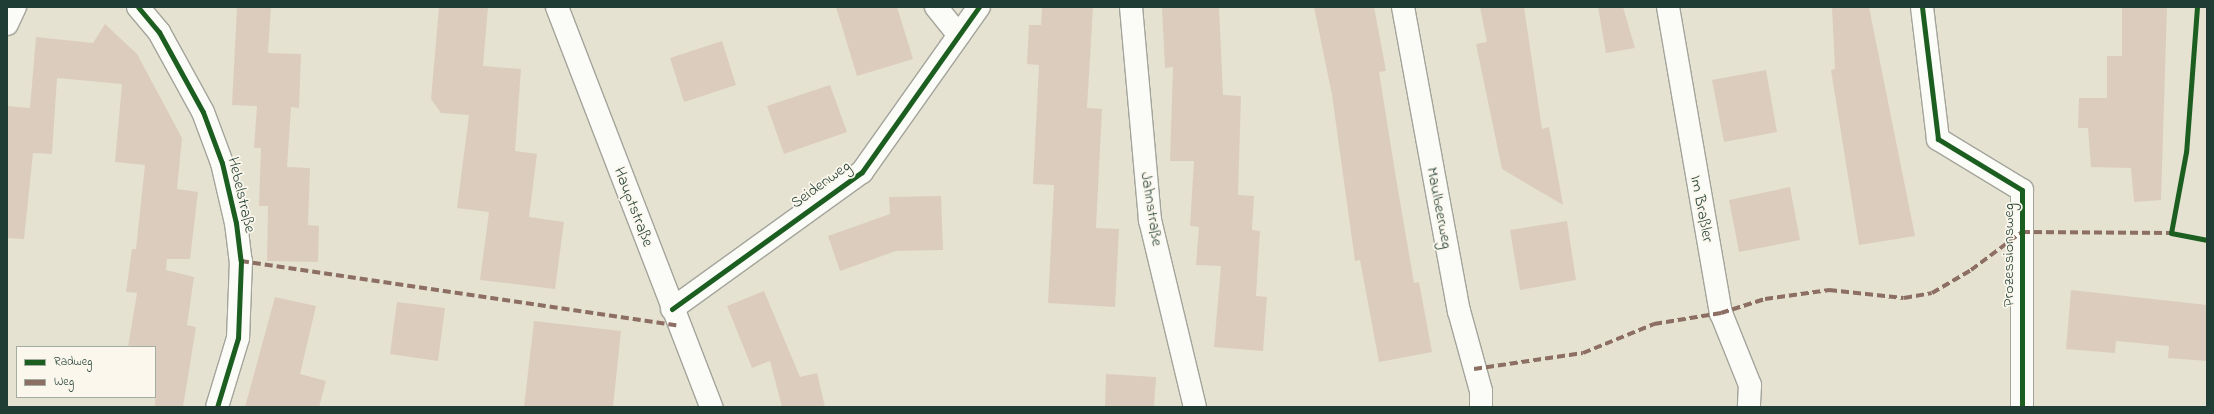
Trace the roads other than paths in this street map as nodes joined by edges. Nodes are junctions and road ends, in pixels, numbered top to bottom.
1 (14, 7) edge
2 (138, 7) edge
3 (557, 7) edge
4 (936, 7) edge
5 (979, 7) edge
6 (1130, 7) edge
7 (1403, 7) edge
8 (1668, 7) edge
9 (1922, 7) edge
10 (7, 24) edge
11 (959, 35) junction
12 (672, 309) junction
13 (217, 407) edge
14 (711, 407) edge
15 (1195, 407) edge
16 (1481, 407) edge
17 (1749, 407) edge
18 (2022, 407) edge

1 - 10 street
2 - 13 street, Hebelstraße
3 - 12 street, Hauptstraße
4 - 11 street
5 - 11 street, Seidenweg
6 - 15 street, Jahnstraße
7 - 16 street, Maulbeerweg
8 - 17 street, Im Braßler
9 - 18 street, Prozessionsweg
11 - 12 street, Seidenweg
12 - 14 street, Hauptstraße

